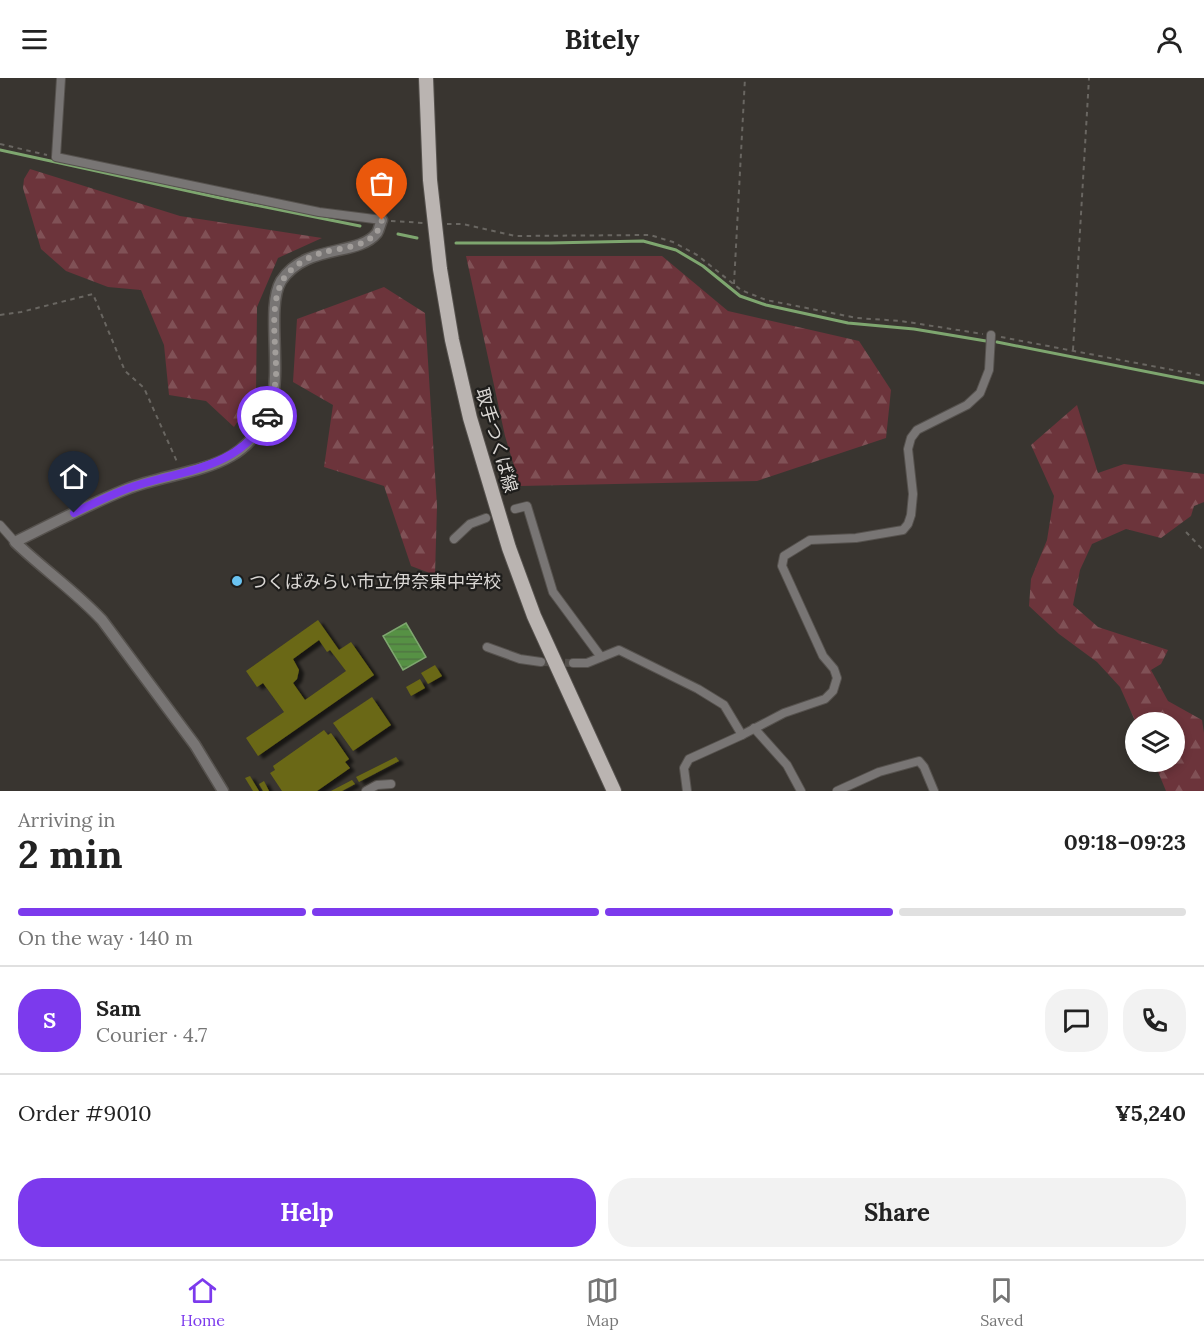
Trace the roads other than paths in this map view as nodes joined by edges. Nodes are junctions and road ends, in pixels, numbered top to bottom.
1 (61, 78) edge
2 (426, 78) edge
3 (382, 220) joint
4 (991, 335) road end
5 (515, 509) dead end
6 (486, 518) dead end
7 (0, 525) edge
8 (454, 539) dead end
9 (15, 542) junction
10 (487, 646) dead end
11 (601, 657) junction
12 (541, 662) tunnel mouth
13 (573, 663) tunnel mouth
14 (754, 728) junction
15 (742, 735) junction
16 (391, 784) dead end
17 (223, 791) edge
18 (366, 791) edge
19 (614, 791) edge
20 (687, 791) edge
21 (801, 791) edge
22 (837, 791) edge
23 (934, 791) edge

1 - 3 street
2 - 19 main road, 取手つくば線
3 - 9 street
4 - 14 street
5 - 11 street
6 - 8 street
7 - 9 street
9 - 17 street
10 - 12 street
11 - 13 street
11 - 15 street
14 - 15 street
14 - 21 street
15 - 20 street
16 - 18 street
22 - 23 street

